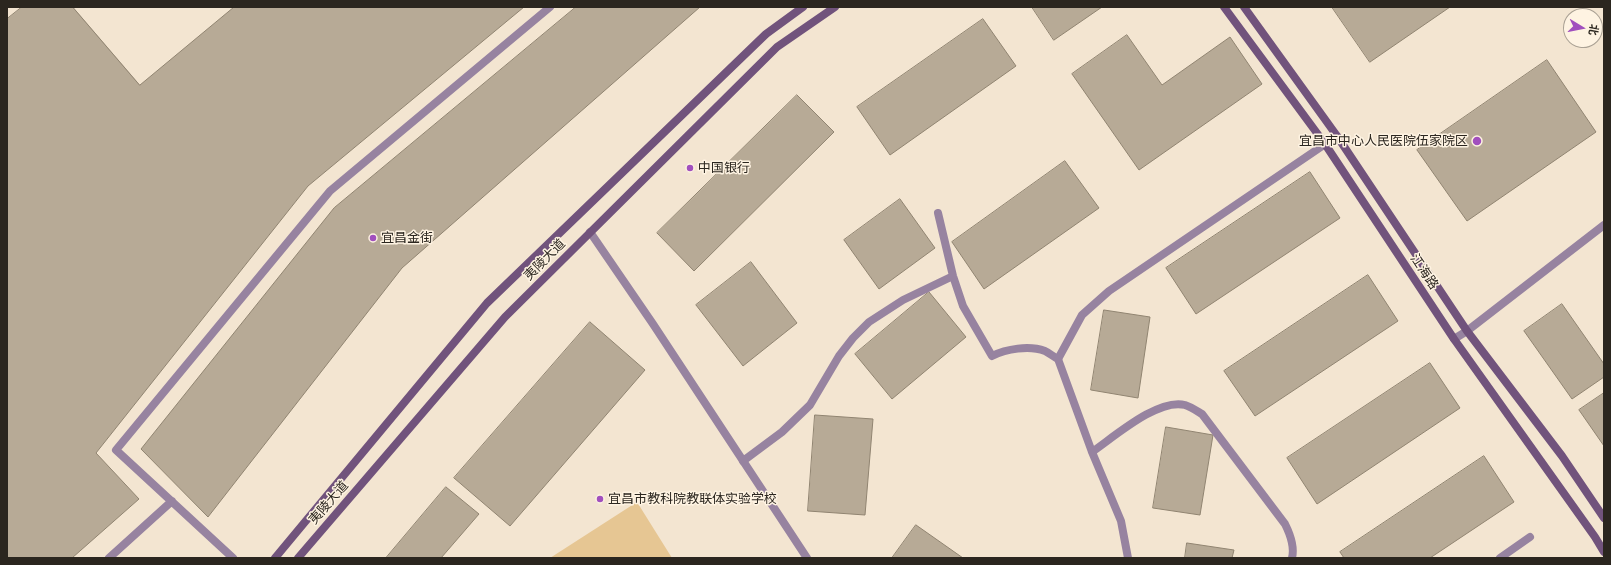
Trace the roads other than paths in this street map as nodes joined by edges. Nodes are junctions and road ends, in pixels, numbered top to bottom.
1 (550, 7) edge
2 (803, 7) edge
3 (835, 7) edge
4 (1224, 7) edge
5 (1244, 7) edge
6 (1337, 136) junction
7 (1325, 144) junction
8 (938, 213) dead end
9 (1604, 225) edge
10 (590, 232) junction
11 (953, 276) junction
12 (1467, 331) junction
13 (1454, 339) junction
14 (1058, 359) junction
15 (1092, 452) junction
16 (743, 461) junction
17 (172, 501) junction
18 (1604, 518) edge
19 (1530, 537) dead end
20 (1604, 552) edge
21 (109, 558) edge
22 (233, 558) edge
23 (275, 558) edge
24 (298, 558) edge
25 (807, 558) edge
26 (1128, 558) edge
27 (1292, 558) edge
28 (1500, 558) edge

1 - 17 street
2 - 23 main road, 夷陵大道
3 - 10 main road, 夷陵大道
4 - 7 main road, 江海路
5 - 6 main road, 江海路
6 - 7 street
6 - 12 main road, 江海路
7 - 13 main road, 江海路
7 - 14 street
8 - 11 street
9 - 12 street
10 - 16 street
10 - 24 main road, 夷陵大道
11 - 14 street
11 - 16 street
12 - 13 street
12 - 18 main road, 江海路
13 - 20 main road, 江海路
14 - 15 street
15 - 26 street
15 - 27 street
16 - 25 street
17 - 21 street
17 - 22 street
19 - 28 street

